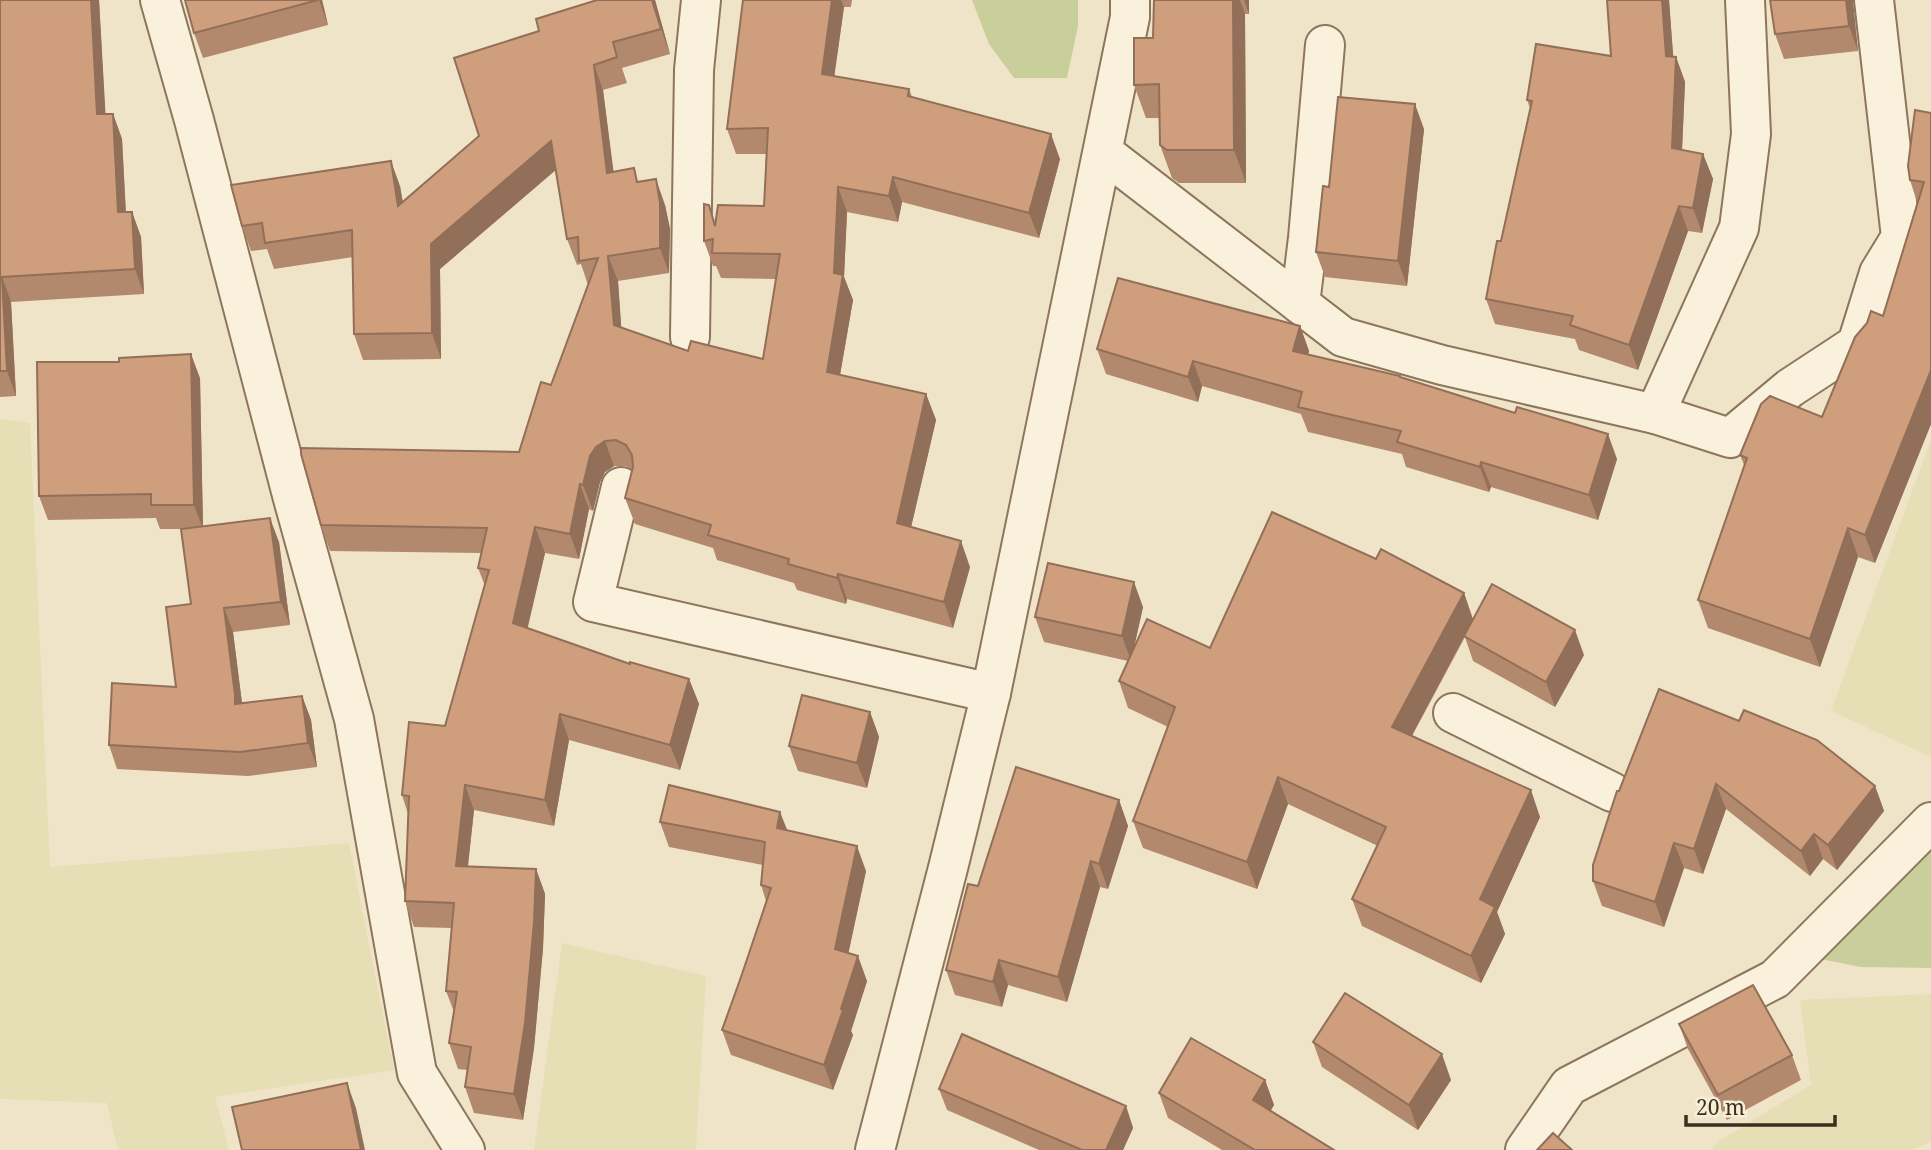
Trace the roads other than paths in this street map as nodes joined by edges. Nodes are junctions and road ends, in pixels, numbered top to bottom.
1 (160, 0) edge
2 (701, 0) edge
3 (1130, 0) edge
4 (1745, 0) edge
5 (1874, 0) edge
6 (1325, 45) dead end
7 (1104, 153) junction
8 (1300, 304) junction
9 (690, 337) dead end
10 (1655, 414) junction
11 (621, 487) dead end
12 (992, 693) junction
13 (1453, 713) dead end
14 (1612, 792) dead end
15 (1931, 822) edge
16 (465, 1150) edge
17 (875, 1150) edge
18 (1525, 1150) edge

1 - 16 street
2 - 9 street
3 - 7 street
4 - 10 street
5 - 10 street
6 - 8 street
7 - 8 street
7 - 12 street
8 - 10 street
11 - 12 street
12 - 17 street
13 - 14 street
15 - 18 street

